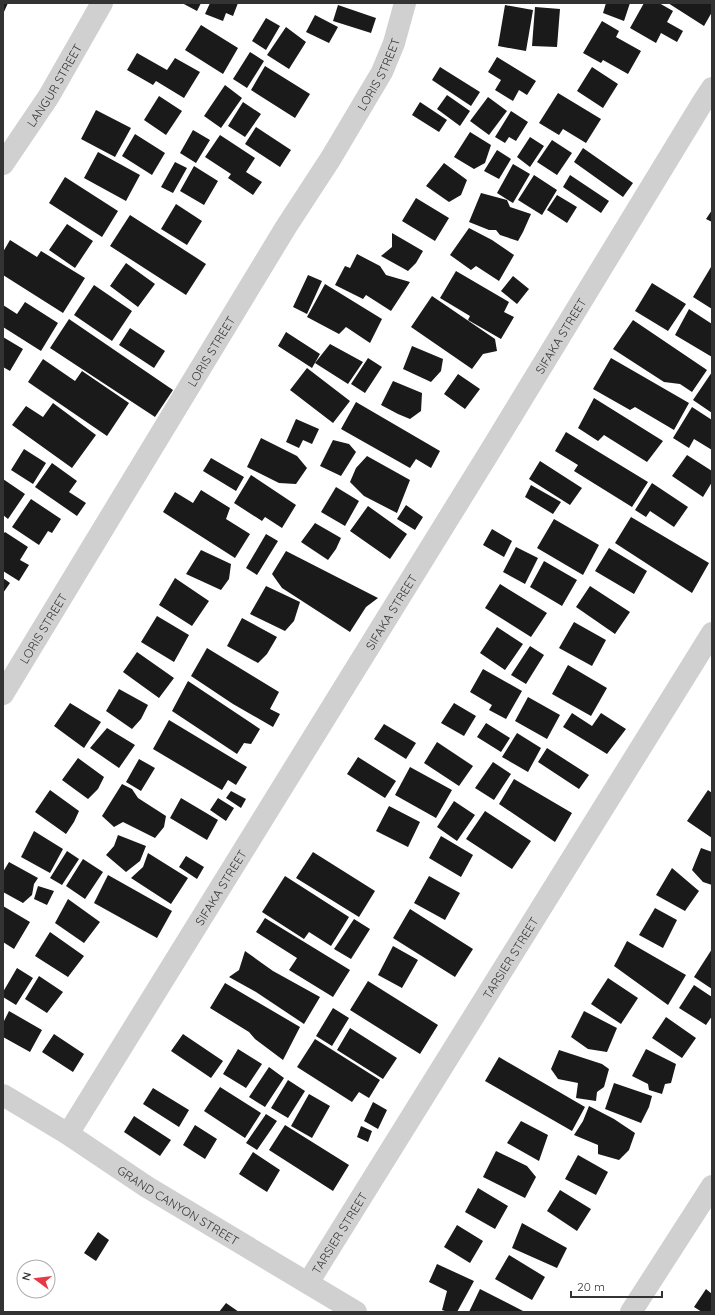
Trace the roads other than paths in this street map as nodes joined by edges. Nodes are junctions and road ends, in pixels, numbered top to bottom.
1 (102, 3) edge
2 (405, 3) edge
3 (712, 88) edge
4 (3, 164) edge
5 (712, 633) edge
6 (3, 694) edge
7 (3, 1095) edge
8 (68, 1134) junction
9 (712, 1186) edge
10 (308, 1283) junction
11 (356, 1312) edge
12 (631, 1312) edge

1 - 4 street, LANGUR STREET
2 - 6 street, LORIS STREET
3 - 8 street, SIFAKA STREET
5 - 10 street, TARSIER STREET
7 - 8 street, GRAND CANYON STREET
8 - 10 street, GRAND CANYON STREET
9 - 12 street
10 - 11 street, GRAND CANYON STREET

